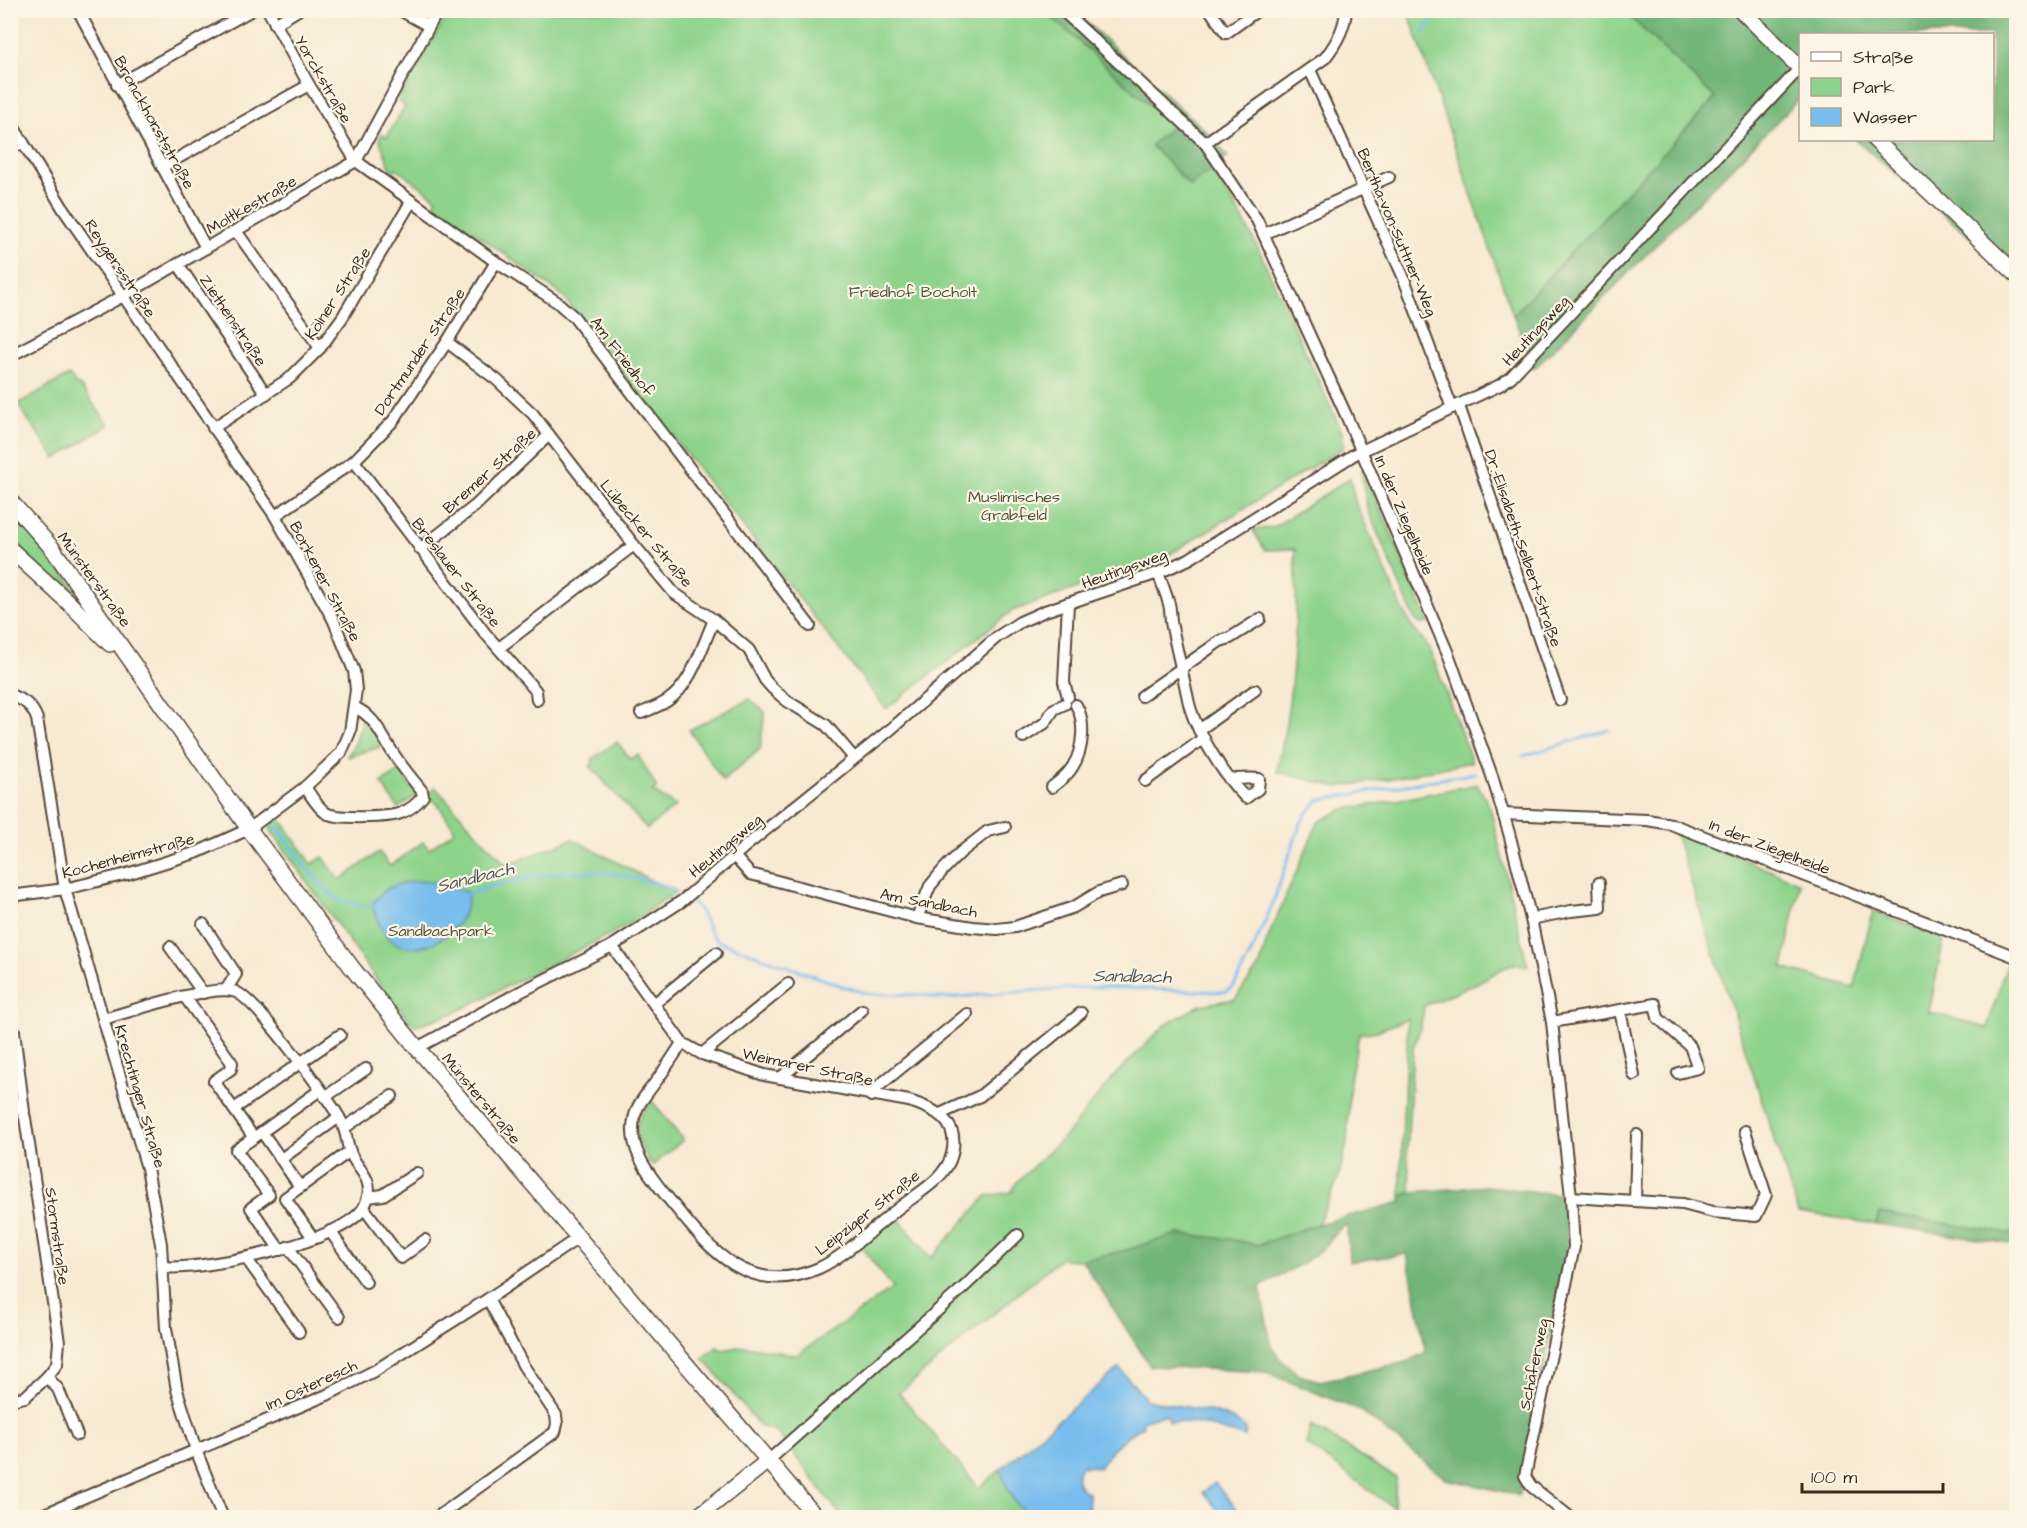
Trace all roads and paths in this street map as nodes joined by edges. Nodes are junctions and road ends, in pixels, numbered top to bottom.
1 (78, 10) edge
2 (252, 10) edge
3 (268, 10) edge
4 (298, 10) edge
5 (400, 10) edge
6 (438, 10) edge
7 (1062, 10) edge
8 (1210, 10) edge
9 (1258, 10) edge
10 (1346, 10) edge
11 (1741, 10) edge
12 (1243, 15) edge
13 (275, 24) junction
14 (429, 26) junction
15 (1799, 67) edge
16 (1799, 69) edge
17 (1310, 70) junction
18 (117, 85) junction
19 (309, 85) junction
20 (10, 121) edge
21 (1876, 141) edge
22 (23, 142) junction
23 (1205, 143) junction
24 (10, 149) edge
25 (356, 161) junction
26 (162, 167) junction
27 (1389, 177) dead end
28 (1363, 189) junction
29 (411, 202) junction
30 (236, 231) junction
31 (1264, 234) junction
32 (206, 248) junction
33 (496, 262) junction
34 (178, 264) junction
35 (2016, 274) edge
36 (123, 296) junction
37 (447, 342) junction
38 (320, 348) junction
39 (10, 356) edge
40 (266, 394) junction
41 (1455, 407) junction
42 (213, 428) junction
43 (549, 435) junction
44 (1362, 450) junction
45 (354, 461) junction
46 (10, 501) edge
47 (274, 516) junction
48 (634, 545) junction
49 (10, 549) edge
50 (420, 549) junction
51 (1158, 573) junction
52 (1068, 603) junction
53 (1260, 618) dead end
54 (714, 620) junction
55 (810, 626) dead end
56 (499, 648) junction
57 (1181, 667) junction
58 (144, 682) junction
59 (1255, 690) dead end
60 (10, 695) edge
61 (1142, 696) dead end
62 (537, 700) dead end
63 (1560, 700) dead end
64 (1070, 702) junction
65 (354, 707) junction
66 (641, 713) dead end
67 (1202, 734) junction
68 (1023, 737) dead end
69 (854, 758) junction
70 (1229, 779) dead end
71 (1145, 781) dead end
72 (305, 787) junction
73 (1052, 787) dead end
74 (1503, 814) junction
75 (1005, 827) dead end
76 (249, 829) junction
77 (1509, 833) joint
78 (734, 856) junction
79 (1599, 883) dead end
80 (1122, 885) dead end
81 (64, 889) junction
82 (10, 896) edge
83 (916, 918) junction
84 (1531, 919) junction
85 (202, 924) dead end
86 (612, 946) junction
87 (170, 947) dead end
88 (716, 953) dead end
89 (2016, 957) edge
90 (788, 984) dead end
91 (226, 990) junction
92 (203, 993) junction
93 (185, 997) junction
94 (654, 1004) junction
95 (862, 1010) dead end
96 (1620, 1011) junction
97 (1081, 1013) dead end
98 (967, 1014) dead end
99 (103, 1019) junction
100 (1552, 1022) junction
101 (14, 1031) dead end
102 (340, 1035) dead end
103 (682, 1043) junction
104 (417, 1048) junction
105 (702, 1054) junction
106 (300, 1062) junction
107 (366, 1069) dead end
108 (1678, 1073) dead end
109 (1634, 1075) dead end
110 (780, 1078) junction
111 (323, 1093) junction
112 (392, 1096) dead end
113 (872, 1096) junction
114 (10, 1103) edge
115 (234, 1109) junction
116 (24, 1112) junction
117 (940, 1114) junction
118 (339, 1117) junction
119 (345, 1128) junction
120 (1745, 1131) dead end
121 (258, 1135) junction
122 (1636, 1136) dead end
123 (350, 1151) junction
124 (281, 1160) junction
125 (417, 1173) dead end
126 (300, 1187) junction
127 (1571, 1197) junction
128 (1635, 1201) junction
129 (366, 1202) junction
130 (330, 1232) junction
131 (1018, 1235) dead end
132 (313, 1238) junction
133 (578, 1238) junction
134 (425, 1240) dead end
135 (284, 1248) junction
136 (246, 1258) junction
137 (163, 1267) junction
138 (366, 1282) dead end
139 (488, 1299) junction
140 (339, 1317) dead end
141 (299, 1332) dead end
142 (47, 1377) junction
143 (10, 1400) edge
144 (77, 1435) dead end
145 (196, 1450) junction
146 (769, 1460) junction
147 (55, 1514) edge
148 (35, 1518) edge
149 (223, 1518) edge
150 (436, 1518) edge
151 (696, 1518) edge
152 (817, 1518) edge
153 (1571, 1518) edge

1 - 18 street, Bronckhorststraße
2 - 18 street
3 - 13 street, Yorckstraße
4 - 13 street
5 - 14 street
6 - 14 street
7 - 23 street, In der Ziegelheide
8 - 12 street
9 - 12 street
10 - 17 street
11 - 15 main road
13 - 19 street, Yorckstraße
14 - 25 street
16 - 41 street, Heutingsweg
17 - 23 street
17 - 28 street, Bertha-von-Suttner-Weg
18 - 26 street, Bronckhorststraße
19 - 25 street, Yorckstraße
19 - 26 street
20 - 22 street, Reygersstraße
21 - 35 main road
22 - 24 street
22 - 36 street, Reygersstraße
23 - 31 street, In der Ziegelheide
25 - 29 street, Am Friedhof
25 - 30 street, Moltkestraße
26 - 32 street, Bronckhorststraße
27 - 28 street
28 - 31 street
28 - 41 street, Bertha-von-Suttner-Weg
29 - 33 street, Am Friedhof
29 - 38 street, Kölner Straße
30 - 32 street, Moltkestraße
30 - 38 street
31 - 44 street, In der Ziegelheide
32 - 34 street, Moltkestraße
33 - 37 street, Dortmunder Straße
33 - 55 street, Am Friedhof
34 - 36 street, Moltkestraße
34 - 40 street, Ziethenstraße
36 - 39 street, Moltkestraße
36 - 42 street, Reygersstraße
37 - 43 street, Lübecker Straße
37 - 45 street, Dortmunder Straße
38 - 40 street, Kölner Straße
40 - 42 street, Kölner Straße
41 - 44 street, Heutingsweg
41 - 63 street, Dr.-Elisabeth-Selbert-Straße
42 - 47 street, Borkener Straße
43 - 48 street, Lübecker Straße
43 - 50 street, Bremer Straße
44 - 51 street, Heutingsweg
44 - 74 street, In der Ziegelheide
45 - 47 street, Dortmunder Straße
45 - 50 street, Breslauer Straße
46 - 58 main road, Münsterstraße
47 - 65 street, Borkener Straße
48 - 54 street, Lübecker Straße
48 - 56 street
49 - 58 main road, Münsterstraße
50 - 56 street, Breslauer Straße
51 - 52 street, Heutingsweg
51 - 57 street
52 - 64 street
52 - 69 street, Heutingsweg
53 - 57 street
54 - 66 street
54 - 69 street, Lübecker Straße
56 - 62 street, Breslauer Straße
57 - 61 street
57 - 67 street
58 - 76 main road, Münsterstraße
59 - 67 street
60 - 81 street, Krechtinger Straße
64 - 68 street
64 - 73 street
65 - 72 street, Borkener Straße
65 - 72 street
67 - 70 street
67 - 71 street
69 - 78 street, Heutingsweg
72 - 76 street, Borkener Straße
74 - 77 street, In der Ziegelheide
74 - 89 street, In der Ziegelheide
75 - 83 street
76 - 81 street, Kochenheimstraße
76 - 104 main road, Münsterstraße
77 - 84 street, Schäferweg
78 - 83 street, Am Sandbach
78 - 86 street, Heutingsweg
79 - 84 street
80 - 83 street, Am Sandbach
81 - 82 street, Kochenheimstraße
81 - 99 street, Krechtinger Straße
84 - 100 street, Schäferweg
85 - 91 street
86 - 94 street, Weimarer Straße
86 - 104 street, Heutingsweg
87 - 92 street
88 - 94 street
90 - 105 street
91 - 92 street
91 - 106 street
92 - 93 street
93 - 99 street
93 - 115 street
94 - 103 street, Weimarer Straße
95 - 110 street
96 - 100 street
96 - 108 street
96 - 109 street
97 - 117 street
98 - 113 street
99 - 137 street, Krechtinger Straße
100 - 127 street, Schäferweg
101 - 116 street, Stormstraße
102 - 106 street
103 - 105 street, Weimarer Straße
103 - 117 street, Leipziger Straße
104 - 133 main road, Münsterstraße
105 - 110 street, Weimarer Straße
106 - 111 street
106 - 115 street
107 - 111 street
110 - 113 street, Weimarer Straße
111 - 118 street
111 - 121 street
112 - 119 street
113 - 117 street, Weimarer Straße
114 - 116 street
115 - 121 street
116 - 142 street, Stormstraße
118 - 119 street
118 - 124 street
119 - 123 street
120 - 128 street
121 - 124 street
121 - 135 street
122 - 128 street
123 - 126 street
123 - 129 street
124 - 126 street
125 - 129 street
126 - 132 street
127 - 128 street
127 - 153 street, Schäferweg
129 - 130 street
129 - 134 street
130 - 132 street
130 - 138 street
131 - 146 street
132 - 135 street
133 - 139 street, Im Osteresch
133 - 146 main road, Münsterstraße
135 - 136 street
135 - 140 street
136 - 137 street
136 - 141 street
137 - 145 street, Krechtinger Straße
139 - 145 street, Im Osteresch
139 - 150 street
142 - 143 street, Stormstraße
142 - 144 street
145 - 147 street, Im Osteresch
145 - 149 street, Krechtinger Straße
146 - 151 main road
146 - 152 main road, Münsterstraße
147 - 148 street, Im Osteresch

